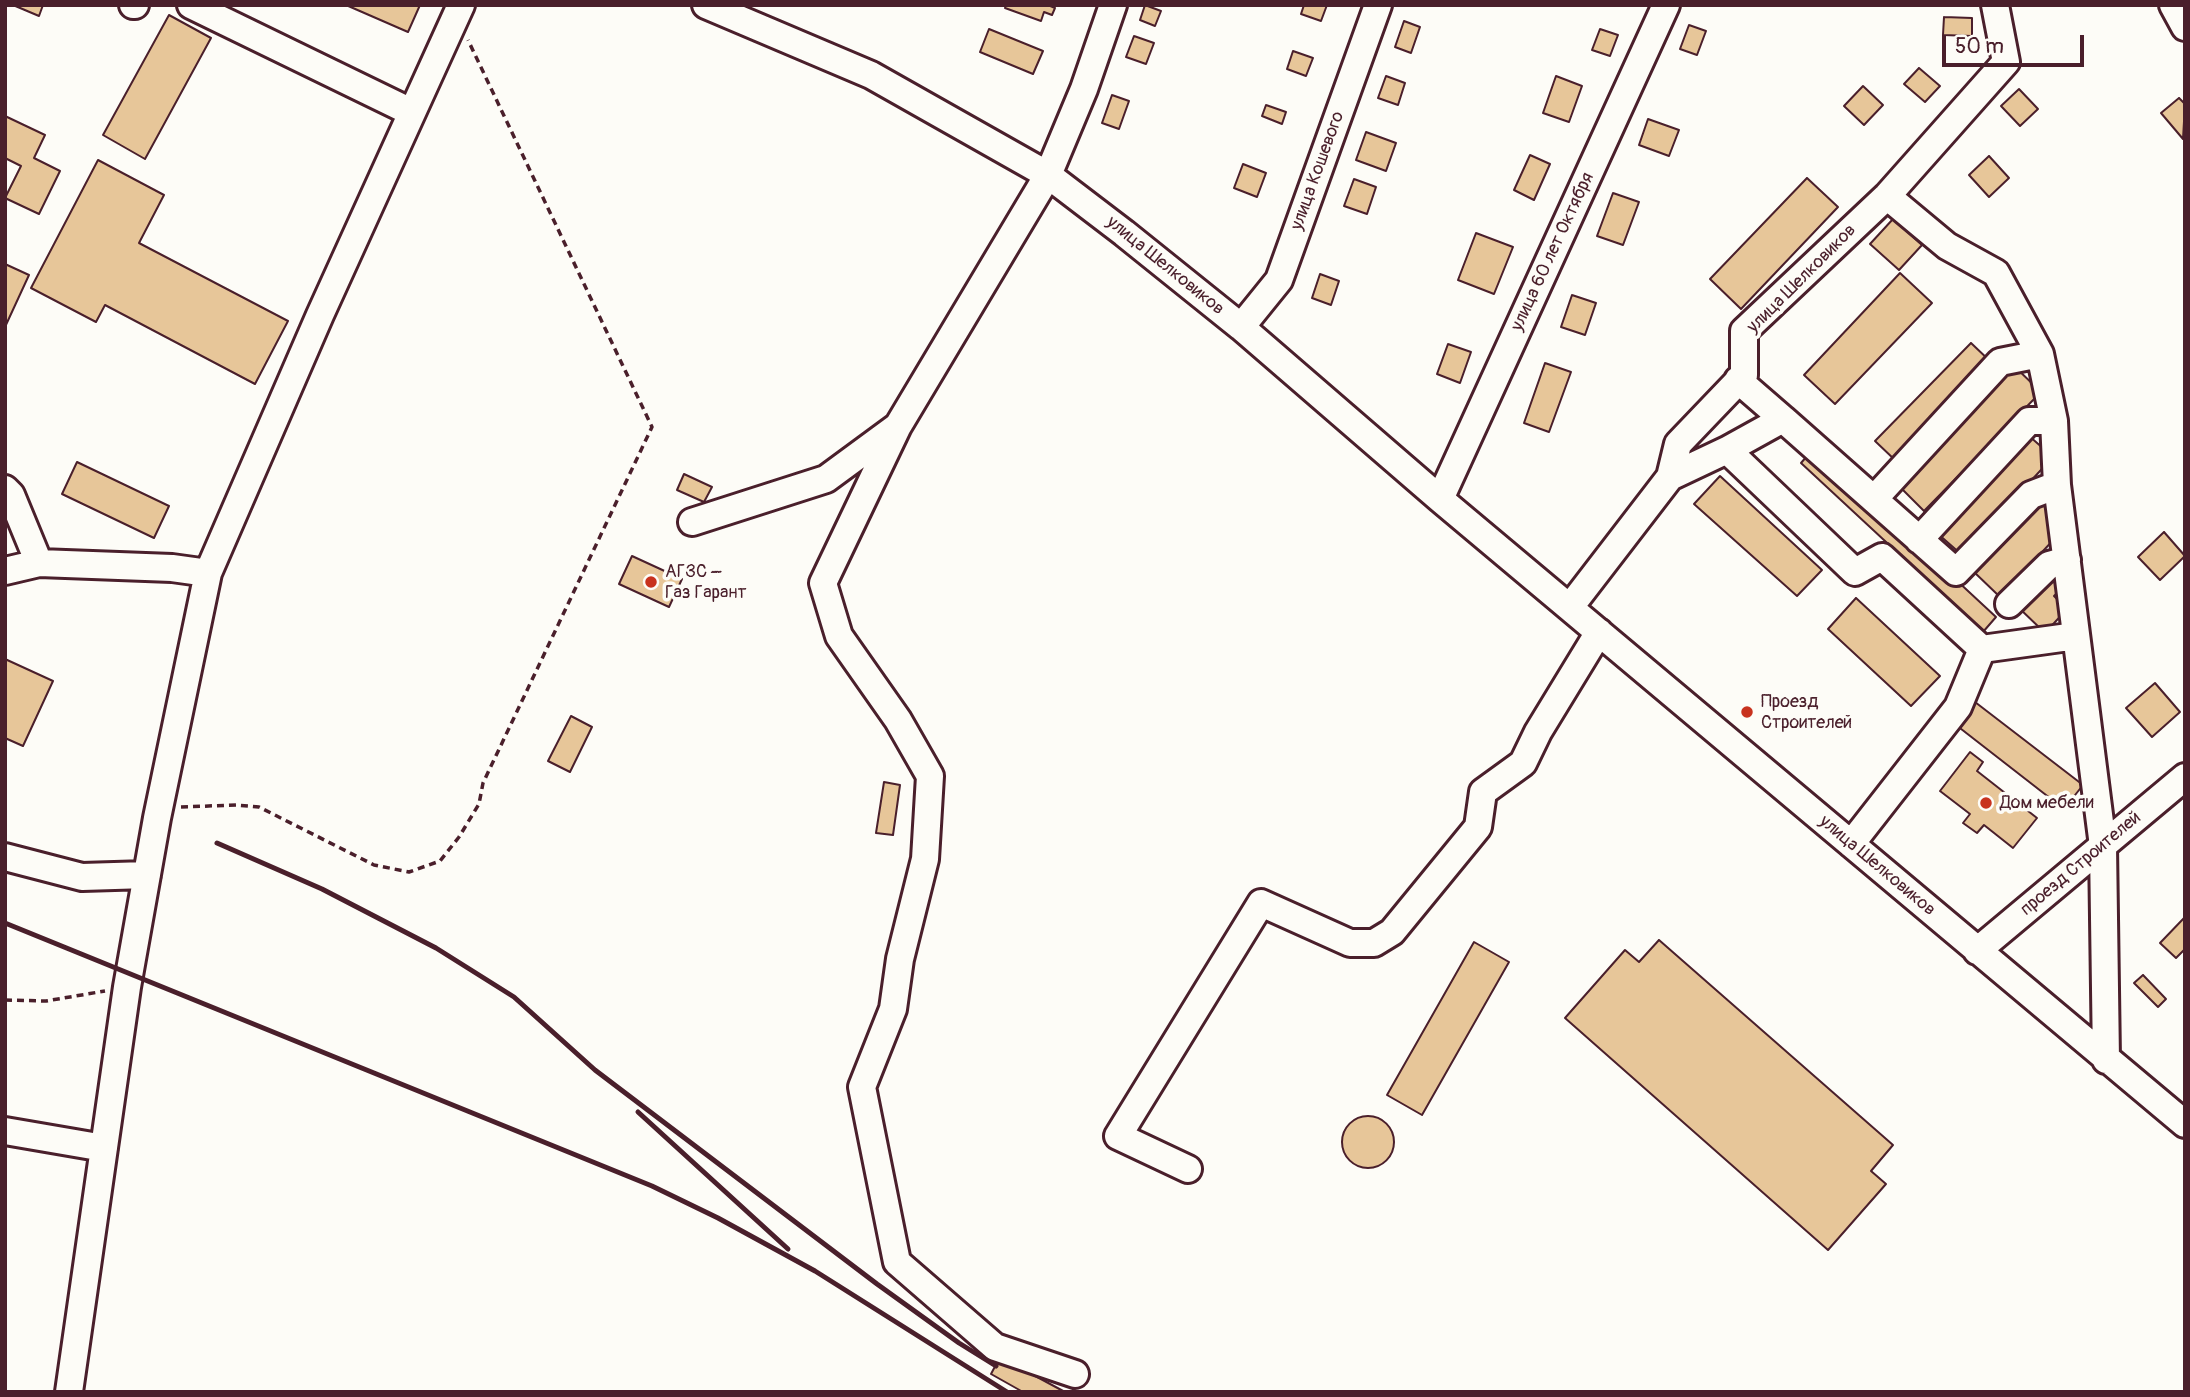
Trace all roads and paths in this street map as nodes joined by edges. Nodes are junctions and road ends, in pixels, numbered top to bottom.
1 (191, 5) edge
2 (1113, 5) edge
3 (1378, 5) edge
4 (1666, 5) edge
5 (1995, 5) edge
6 (2173, 5) edge
7 (708, 6) edge
8 (458, 10) edge
9 (2185, 27) edge
10 (411, 112) junction
11 (1048, 175) junction
12 (1887, 196) junction
13 (1241, 327) junction
14 (2040, 354) junction
15 (1738, 380) junction
16 (1783, 419) junction
17 (2054, 421) junction
18 (898, 426) junction
19 (1727, 450) junction
20 (1670, 477) junction
21 (2057, 485) junction
22 (5, 488) edge
23 (1440, 499) junction
24 (1874, 499) junction
25 (692, 522) dead end
26 (1919, 540) junction
27 (2067, 560) junction
28 (38, 563) junction
29 (5, 571) edge
30 (208, 573) junction
31 (2008, 604) dead end
32 (1570, 607) junction
33 (1599, 632) junction
34 (2076, 636) junction
35 (1982, 649) junction
36 (2185, 777) edge
37 (159, 807) junction
38 (1851, 844) junction
39 (2103, 846) junction
40 (5, 857) edge
41 (147, 875) junction
42 (1977, 951) junction
43 (127, 987) junction
44 (5, 1000) edge
45 (2106, 1060) junction
46 (2185, 1124) edge
47 (5, 1131) edge
48 (104, 1148) junction
49 (1188, 1169) dead end
50 (1075, 1374) dead end
51 (69, 1392) edge

1 - 10 street
2 - 11 street
3 - 13 street, улица Кошевого
4 - 23 street, улица 60 лет Октября
5 - 12 street
6 - 9 street
7 - 11 street, улица Шелковиков
8 - 10 street
8 - 37 path
10 - 30 street
11 - 13 street, улица Шелковиков
11 - 18 street
12 - 14 street
12 - 15 street, улица Шелковиков
13 - 23 street, улица Шелковиков
14 - 17 street
14 - 24 street
15 - 16 street
15 - 20 street
16 - 19 street
16 - 24 street
17 - 21 street
17 - 26 street
18 - 25 street
18 - 50 street
19 - 20 street
19 - 35 street
20 - 32 street
21 - 26 street
21 - 27 street
22 - 28 street
23 - 32 street, улица Шелковиков
24 - 26 street
27 - 31 street
27 - 34 street
28 - 29 street
28 - 30 street
30 - 37 street
32 - 33 street, улица Шелковиков
33 - 38 street, улица Шелковиков
33 - 49 street
34 - 35 street
34 - 39 street
35 - 38 street
36 - 39 street, проезд Строителей
37 - 41 street
38 - 42 street, улица Шелковиков
39 - 42 street, проезд Строителей
39 - 45 street
40 - 41 street
41 - 43 street
42 - 45 street, улица Шелковиков
43 - 44 path
43 - 48 street
45 - 46 street, улица Шелковиков
47 - 48 street
48 - 51 street

